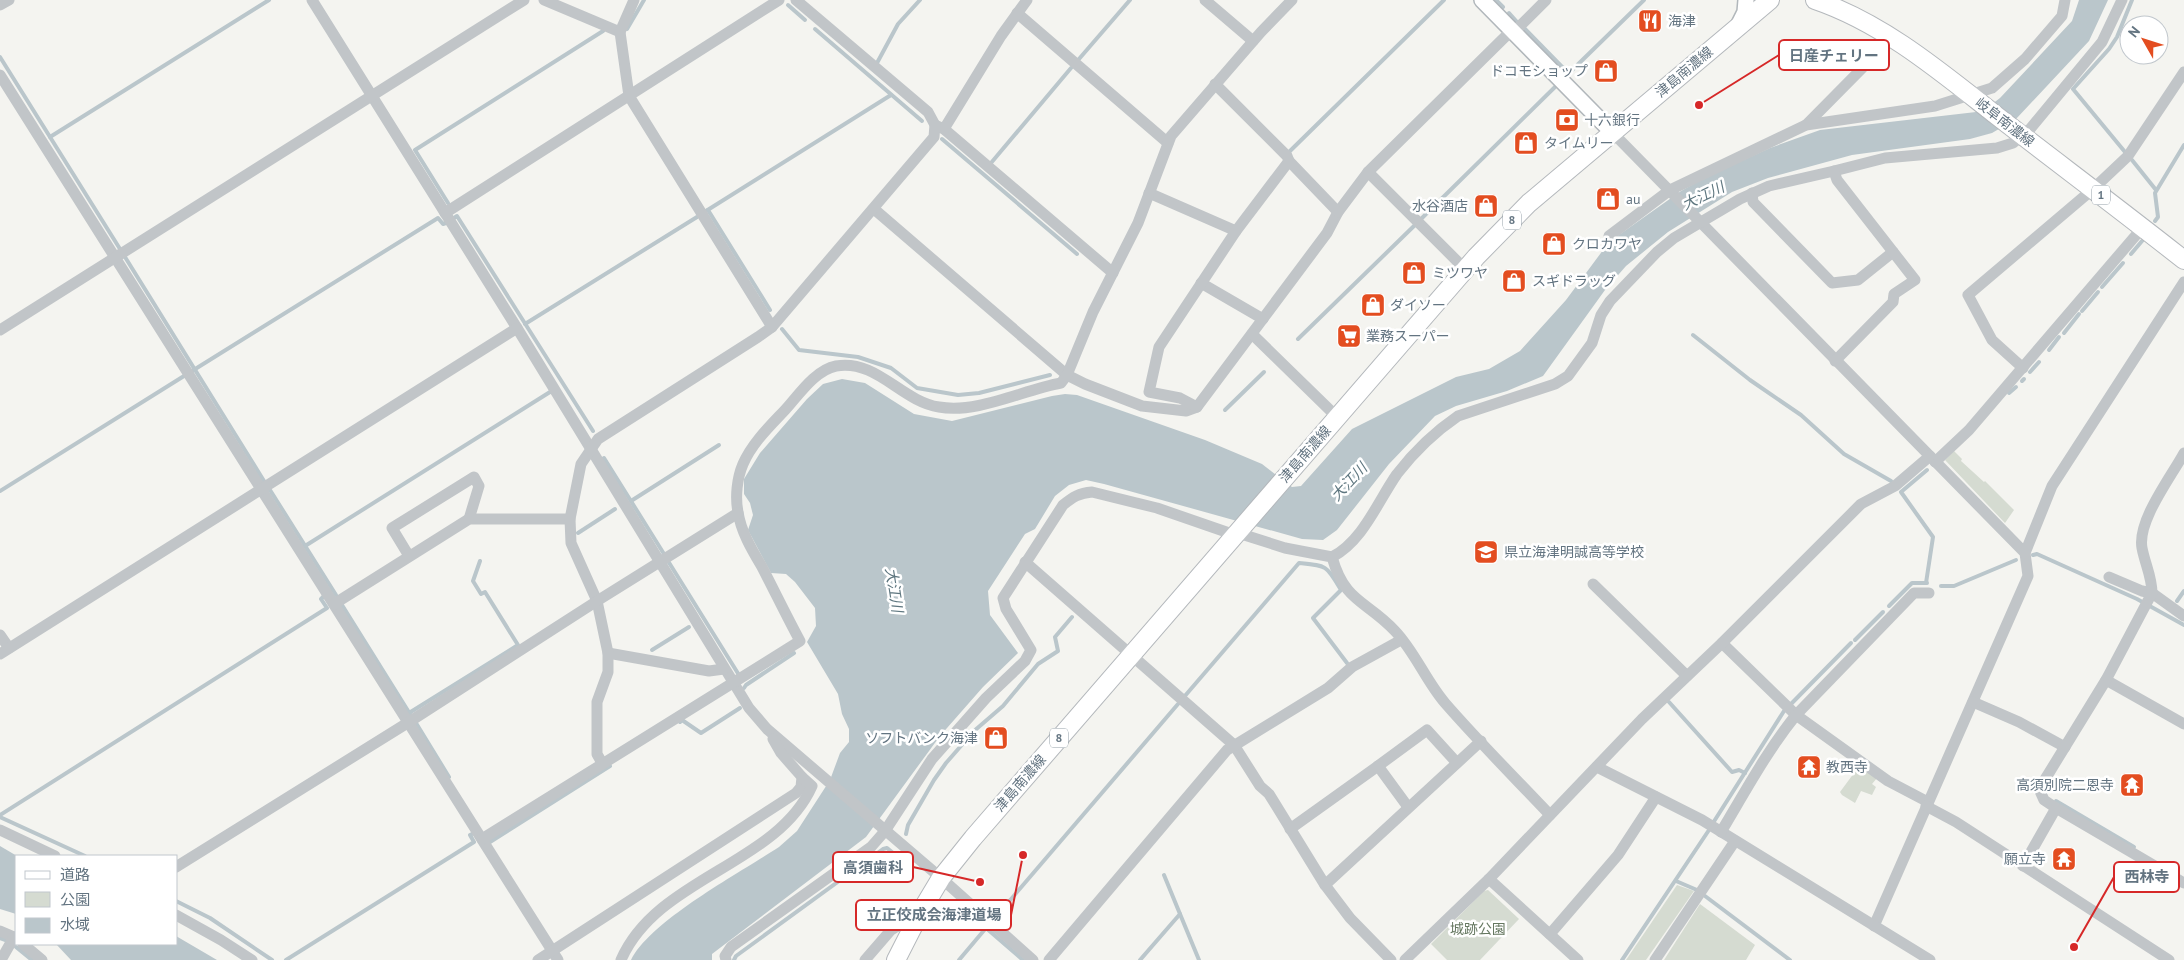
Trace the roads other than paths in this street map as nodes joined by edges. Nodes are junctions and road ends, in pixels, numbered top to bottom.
1 (9, 0) edge
2 (312, 0) edge
3 (524, 0) edge
4 (544, 0) edge
5 (634, 0) edge
6 (779, 0) edge
7 (796, 0) edge
8 (1026, 0) edge
9 (1205, 0) edge
10 (1292, 0) edge
11 (1482, 0) edge
12 (1546, 0) edge
13 (1746, 0) edge
14 (1770, 0) edge
15 (1815, 0) edge
16 (2065, 0) edge
17 (2122, 0) edge
18 (1832, 3) edge
19 (0, 5) edge
20 (1017, 13) junction
21 (1738, 26) junction
22 (1513, 31) junction
23 (620, 32) junction
24 (1892, 38) junction
25 (1253, 41) junction
26 (2184, 72) edge
27 (0, 75) edge
28 (1215, 84) junction
29 (372, 96) junction
30 (628, 96) junction
31 (1973, 97) junction
32 (1806, 125) junction
33 (940, 127) junction
34 (1612, 132) junction
35 (2020, 134) junction
36 (1168, 143) junction
37 (1289, 161) junction
38 (1834, 171) junction
39 (1368, 172) junction
40 (2093, 189) junction
41 (1671, 192) junction
42 (1149, 193) junction
43 (1752, 193) junction
44 (874, 209) junction
45 (1338, 212) junction
46 (445, 213) junction
47 (1699, 221) junction
48 (2143, 227) junction
49 (1236, 231) junction
50 (1609, 236) dead end
51 (1893, 252) junction
52 (115, 257) junction
53 (2184, 260) edge
54 (1465, 269) junction
55 (1112, 273) junction
56 (1201, 282) junction
57 (2184, 282) edge
58 (1263, 319) junction
59 (772, 327) junction
60 (517, 328) junction
61 (0, 330) edge
62 (1252, 334) junction
63 (1835, 361) junction
64 (2023, 368) junction
65 (1067, 375) junction
66 (1197, 406) junction
67 (1337, 417) junction
68 (591, 449) junction
69 (2184, 453) edge
70 (1933, 459) junction
71 (260, 489) junction
72 (738, 513) junction
73 (469, 519) junction
74 (570, 519) junction
75 (1238, 532) junction
76 (2025, 553) junction
77 (410, 556) junction
78 (1332, 557) junction
79 (658, 562) junction
80 (1026, 562) junction
81 (2109, 577) dead end
82 (1593, 584) dead end
83 (1929, 593) dead end
84 (2149, 600) junction
85 (597, 601) junction
86 (334, 604) junction
87 (2184, 616) edge
88 (0, 635) edge
89 (1401, 640) junction
90 (1722, 644) junction
91 (4, 651) edge
92 (608, 653) junction
93 (1130, 656) junction
94 (724, 669) junction
95 (1687, 676) junction
96 (2106, 680) junction
97 (733, 683) junction
98 (1973, 702) junction
99 (1796, 715) junction
100 (409, 722) junction
101 (2184, 724) edge
102 (767, 729) junction
103 (1480, 740) junction
104 (1234, 745) junction
105 (2065, 747) junction
106 (1457, 762) junction
107 (602, 763) junction
108 (1378, 766) junction
109 (1597, 767) junction
110 (802, 777) junction
111 (1656, 797) junction
112 (1927, 804) junction
113 (1408, 807) junction
114 (2056, 808) junction
115 (1550, 815) junction
116 (883, 829) junction
117 (1290, 829) junction
118 (0, 830) edge
119 (1721, 832) junction
120 (482, 839) junction
121 (1735, 841) junction
122 (53, 855) edge
123 (178, 866) edge
124 (2023, 866) junction
125 (941, 878) junction
126 (1489, 879) junction
127 (2184, 883) edge
128 (1325, 885) junction
129 (178, 916) edge
130 (1874, 926) junction
131 (913, 927) junction
132 (0, 931) edge
133 (1550, 934) junction
134 (15, 938) edge
135 (15, 943) edge
136 (24, 945) edge
137 (555, 956) edge
138 (2163, 959) edge
139 (0, 960) edge
140 (42, 960) edge
141 (252, 960) edge
142 (538, 960) edge
143 (621, 960) edge
144 (726, 960) edge
145 (865, 960) edge
146 (896, 960) edge
147 (1033, 960) edge
148 (1049, 960) edge
149 (1392, 960) edge
150 (1405, 960) edge
151 (1578, 960) edge
152 (1655, 960) edge
153 (1930, 960) edge

1 - 19 street
2 - 29 street
3 - 29 street
4 - 23 street
5 - 23 street
6 - 30 street
7 - 33 street
8 - 20 street
9 - 25 street
10 - 25 street
11 - 22 street
12 - 22 street
13 - 21 street
14 - 21 main road, 津島南濃線 / 8
15 - 18 main road, 岐阜南濃線 / 1
16 - 31 street
17 - 35 street
18 - 24 main road, 岐阜南濃線 / 1
20 - 33 street
20 - 36 street
21 - 34 main road, 津島南濃線 / 8
22 - 34 street
22 - 39 street
23 - 30 street
24 - 31 main road, 岐阜南濃線 / 1
24 - 32 street
25 - 28 street
26 - 40 street
27 - 52 street
28 - 36 street
28 - 37 street
29 - 46 street
29 - 52 street
30 - 46 street
30 - 59 street
31 - 32 street
31 - 35 main road, 岐阜南濃線 / 1
32 - 41 street
33 - 44 street
33 - 55 street
34 - 41 street
34 - 54 main road, 津島南濃線 / 8
35 - 38 street
35 - 40 main road, 岐阜南濃線 / 1
36 - 42 street
37 - 45 street
37 - 49 street
38 - 43 street
38 - 51 street
39 - 45 street
39 - 54 street
40 - 48 main road, 岐阜南濃線 / 1
40 - 64 street
41 - 47 street
41 - 50 street
42 - 49 street
42 - 55 street
43 - 47 street
43 - 51 street
44 - 59 street
44 - 65 street
45 - 58 street
46 - 60 street
47 - 63 street
47 - 78 street
48 - 53 main road, 岐阜南濃線 / 1
48 - 64 street
49 - 56 street
51 - 63 street
52 - 61 street
52 - 71 street
54 - 67 main road, 津島南濃線 / 8
55 - 65 street
56 - 58 street
56 - 66 street
57 - 76 street
58 - 62 street
59 - 68 street
60 - 68 street
60 - 71 street
62 - 66 street
62 - 67 street
63 - 70 street
64 - 70 street
65 - 66 street
65 - 72 street
67 - 75 main road, 津島南濃線 / 8
68 - 74 street
68 - 79 street
69 - 84 street
70 - 76 street
70 - 90 street
71 - 86 street
71 - 91 street
72 - 79 street
72 - 97 street
73 - 74 street
73 - 77 street
73 - 77 street
74 - 85 street
75 - 78 street
75 - 80 street
75 - 93 main road, 津島南濃線 / 8
76 - 98 street
77 - 86 street
78 - 89 street
79 - 85 street
79 - 94 street
80 - 93 street
80 - 116 street
81 - 84 street
82 - 95 street
83 - 99 street
84 - 87 street
84 - 96 street
85 - 92 street
85 - 100 street
86 - 100 street
88 - 91 street
89 - 103 street
89 - 104 street
90 - 95 street
90 - 99 street
92 - 94 street
92 - 107 street
93 - 104 street
93 - 125 main road, 津島南濃線 / 8
94 - 97 street
95 - 109 street
96 - 101 street
96 - 105 street
97 - 102 street
97 - 107 street
98 - 105 street
98 - 112 street
99 - 112 street
99 - 119 street
100 - 120 street
100 - 123 street
102 - 110 street
102 - 116 street
103 - 106 street
103 - 115 street
104 - 117 street
104 - 148 street
105 - 114 street
106 - 108 street
106 - 113 street
107 - 120 street
108 - 113 street
108 - 117 street
109 - 111 street
109 - 115 street
110 - 137 street
110 - 143 street
111 - 119 street
111 - 133 street
112 - 124 street
112 - 130 street
113 - 128 street
114 - 124 street
114 - 127 street
115 - 126 street
116 - 125 street
116 - 144 street
117 - 128 street
118 - 122 street
119 - 121 street
120 - 137 street
121 - 130 street
121 - 152 street
124 - 138 street
125 - 131 main road, 津島南濃線 / 8
125 - 147 street
126 - 133 street
126 - 150 street
128 - 149 street
129 - 141 street
130 - 153 street
131 - 145 street
131 - 146 main road, 津島南濃線 / 8
132 - 134 street
133 - 151 street
135 - 139 street
136 - 140 street
137 - 142 street

